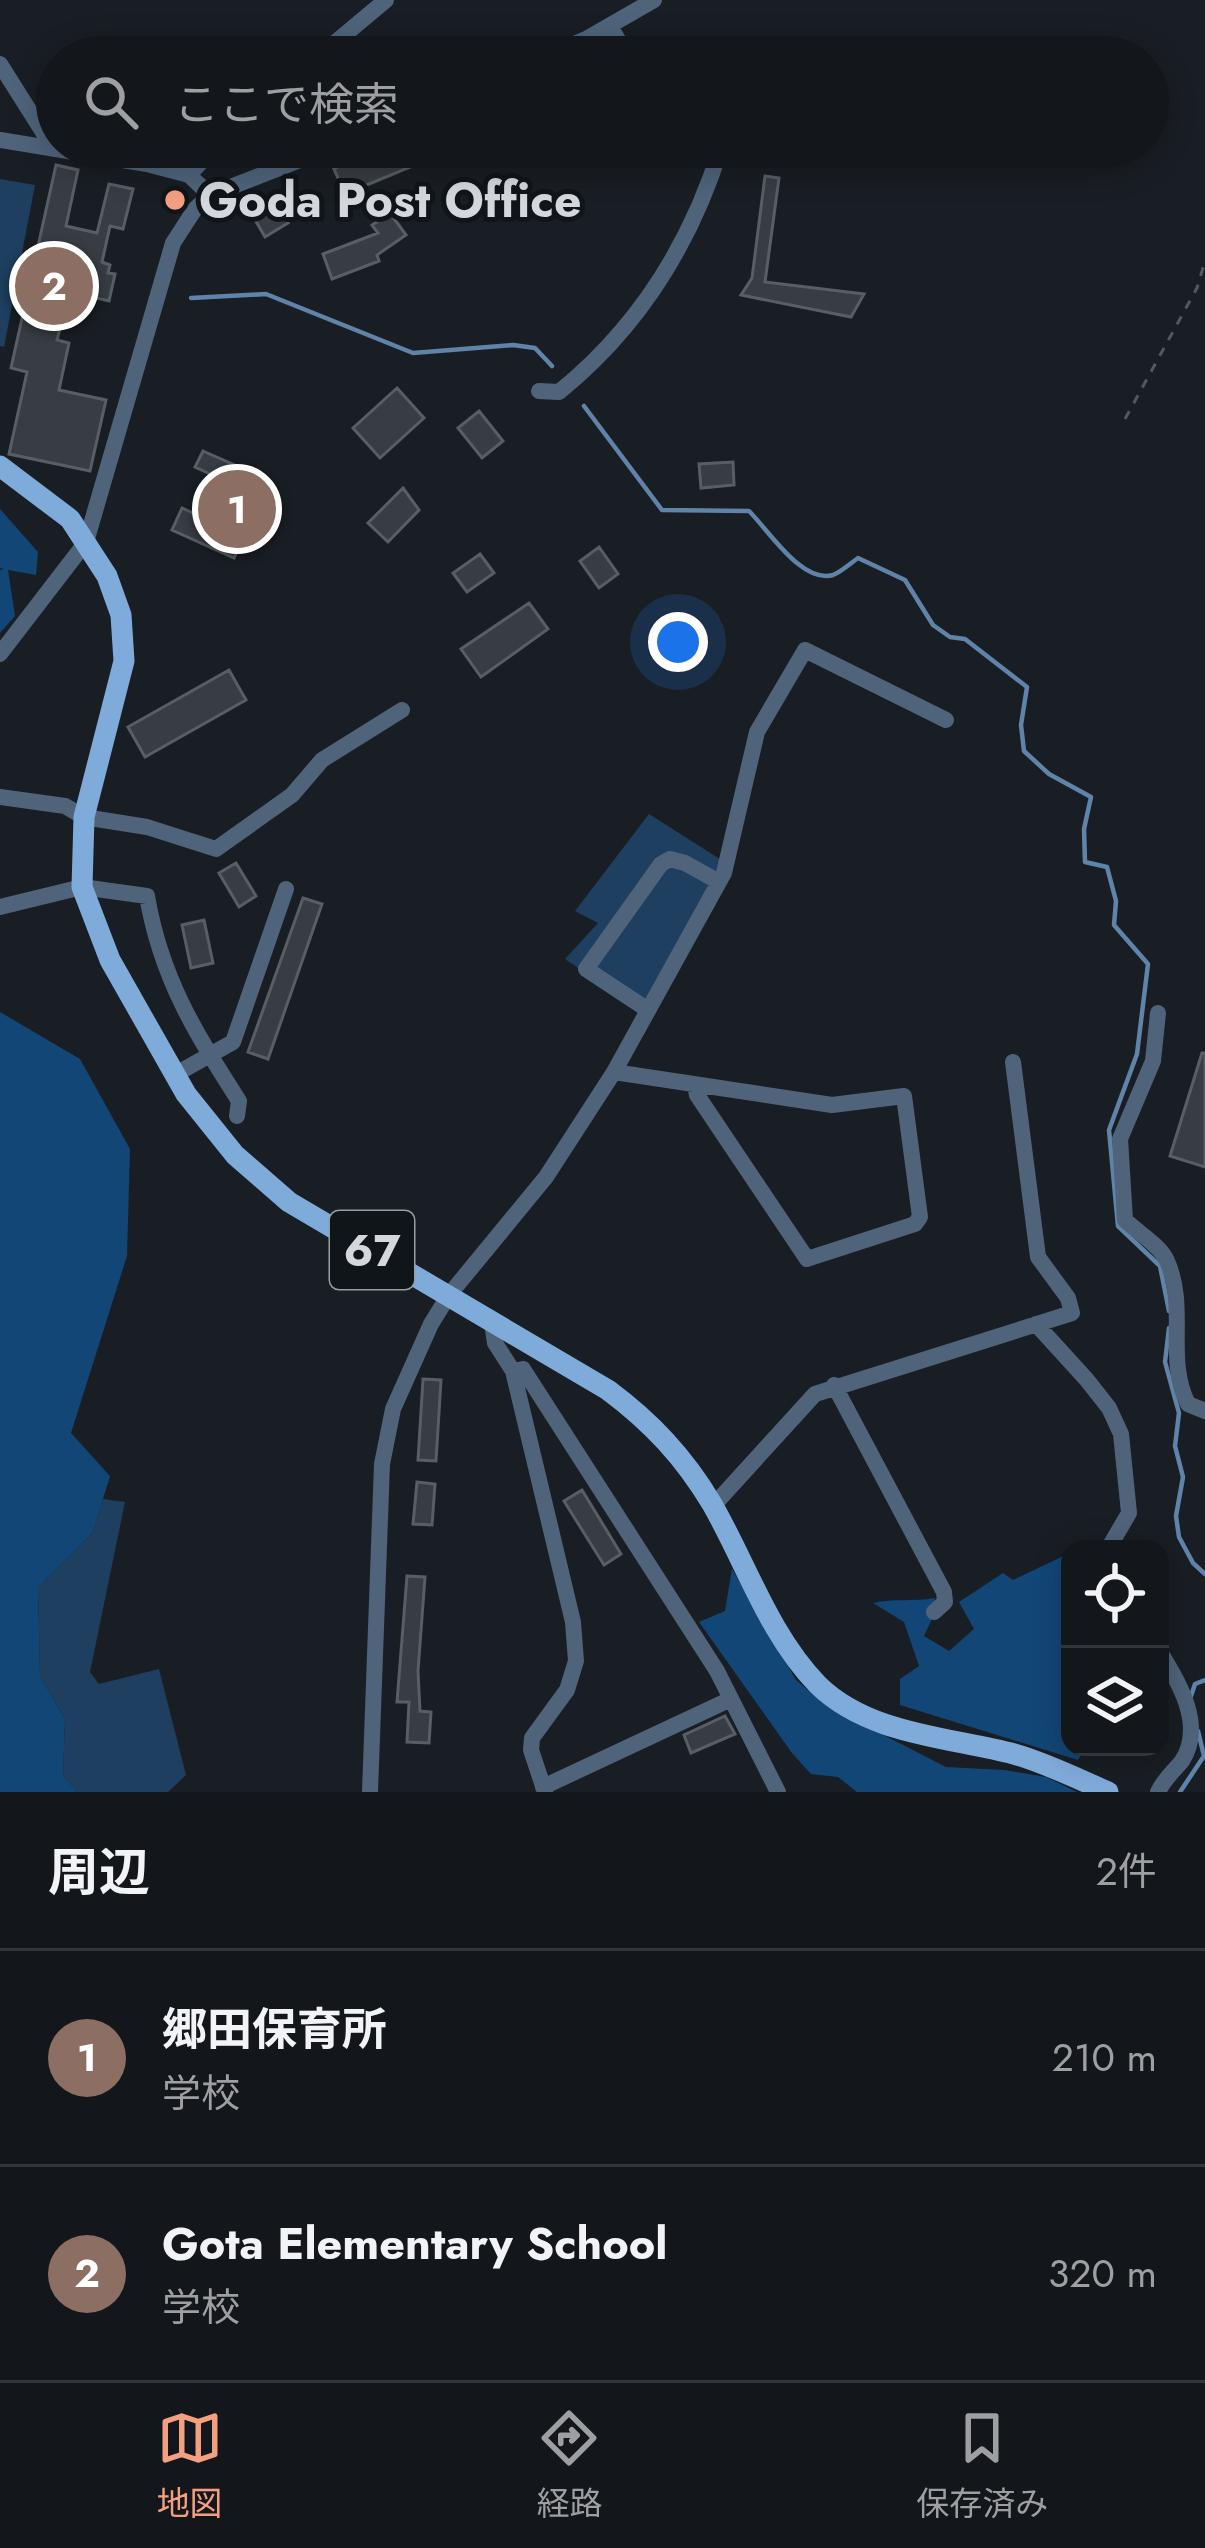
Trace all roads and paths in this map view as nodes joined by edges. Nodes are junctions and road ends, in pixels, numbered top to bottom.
1 (386, 0) edge
2 (654, 0) edge
3 (610, 26) junction
4 (343, 36) edge
5 (589, 36) edge
6 (616, 36) edge
7 (0, 64) edge
8 (36, 121) edge
9 (0, 140) edge
10 (36, 145) edge
11 (154, 168) edge
12 (196, 168) edge
13 (280, 168) edge
14 (714, 168) edge
15 (189, 175) junction
16 (210, 196) junction
17 (1205, 261) edge
18 (538, 391) dead end
19 (1125, 419) dead end
20 (0, 466) edge
21 (86, 542) junction
22 (0, 654) edge
23 (402, 710) dead end
24 (946, 720) dead end
25 (0, 797) edge
26 (84, 817) junction
27 (719, 882) junction
28 (82, 886) junction
29 (286, 890) dead end
30 (0, 907) edge
31 (648, 1010) junction
32 (1158, 1013) dead end
33 (209, 1055) junction
34 (1013, 1062) dead end
35 (614, 1072) junction
36 (176, 1074) junction
37 (695, 1086) junction
38 (237, 1116) dead end
39 (449, 1295) junction
40 (492, 1323) junction
41 (1036, 1324) junction
42 (513, 1370) junction
43 (834, 1385) junction
44 (1205, 1411) edge
45 (713, 1506) junction
46 (1113, 1540) edge
47 (934, 1612) dead end
48 (1169, 1666) edge
49 (731, 1699) junction
50 (544, 1789) edge
51 (370, 1792) edge
52 (778, 1792) edge
53 (1108, 1792) edge
54 (1158, 1792) edge

1 - 4 street
2 - 3 street
3 - 5 street
3 - 6 street
7 - 8 street
9 - 10 street
11 - 15 street
12 - 15 street
13 - 16 street
14 - 18 street
15 - 16 street
16 - 21 street
17 - 19 path
20 - 21 main road, 67
21 - 22 street
21 - 26 main road, 67
23 - 26 street
24 - 27 street
25 - 26 street
26 - 28 main road, 67
27 - 31 street
27 - 31 street
28 - 30 street
28 - 33 street
28 - 36 main road, 67
29 - 33 street
31 - 35 street
32 - 44 street
33 - 36 street
33 - 38 street
34 - 41 street
35 - 37 street
35 - 39 street
36 - 39 main road, 67
37 - 37 street
39 - 40 main road, 67
39 - 51 street
40 - 42 street
40 - 45 main road, 67
41 - 43 street
41 - 46 street
42 - 49 street
42 - 50 street
43 - 45 street
43 - 47 street
45 - 53 main road, 67
48 - 54 street
49 - 50 street
49 - 52 street

